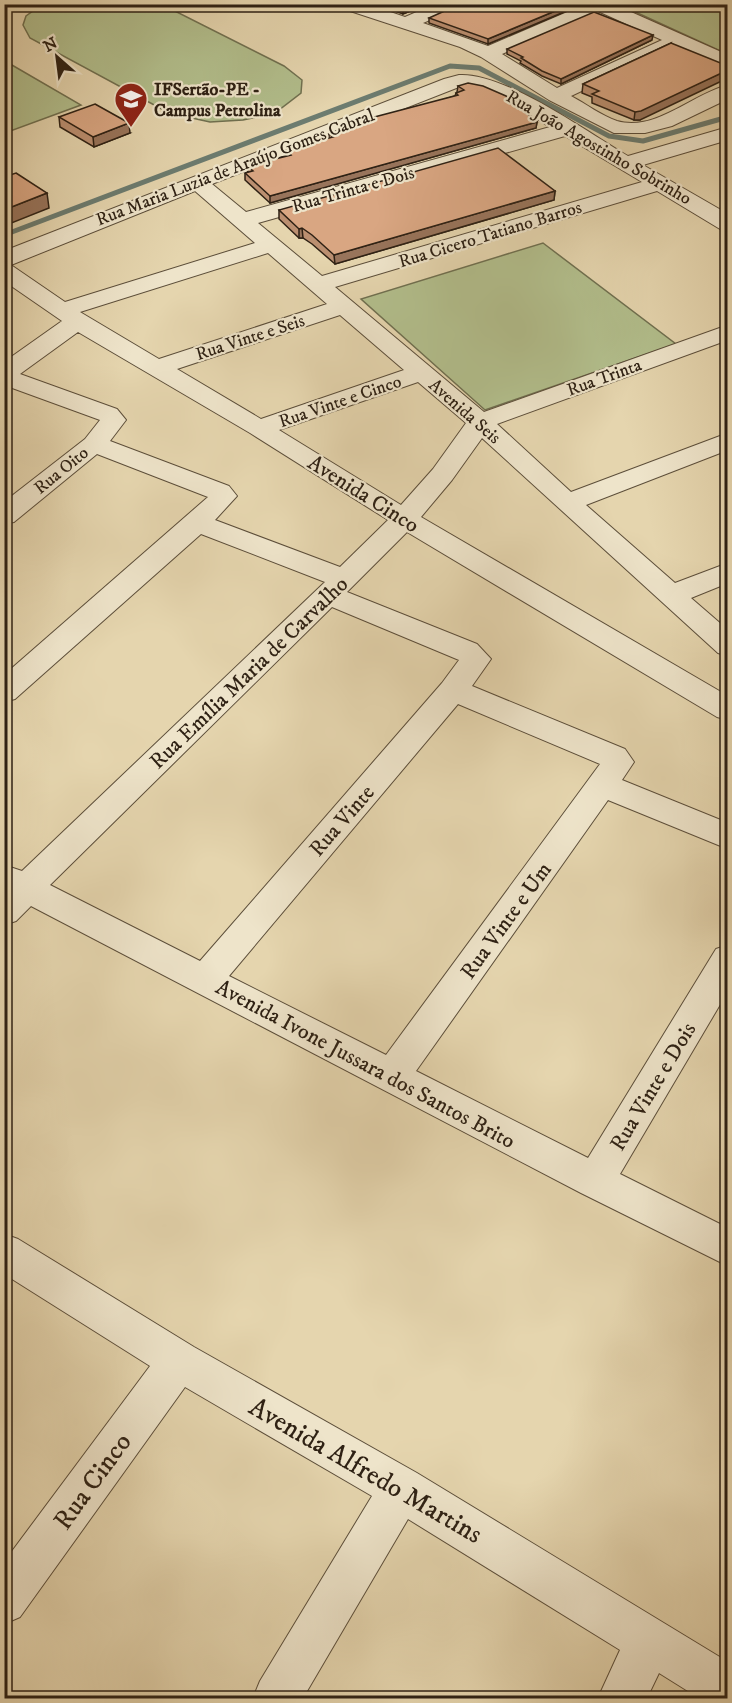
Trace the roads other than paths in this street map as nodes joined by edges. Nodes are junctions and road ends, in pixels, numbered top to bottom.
1 (347, 4) edge
2 (452, 4) edge
3 (600, 5) edge
4 (406, 23) junction
5 (676, 40) junction
6 (488, 53) junction
7 (728, 62) edge
8 (466, 79) joint
9 (728, 91) edge
10 (556, 96) junction
11 (728, 104) edge
12 (665, 122) junction
13 (567, 129) junction
14 (728, 133) edge
15 (628, 163) junction
16 (197, 182) junction
17 (662, 183) junction
18 (243, 220) junction
19 (728, 224) edge
20 (271, 245) junction
21 (4, 260) edge
22 (4, 270) edge
23 (317, 285) junction
24 (344, 306) junction
25 (70, 315) junction
26 (728, 332) edge
27 (158, 368) junction
28 (420, 373) junction
29 (4, 375) edge
30 (480, 422) junction
31 (259, 428) junction
32 (728, 441) edge
33 (94, 444) junction
34 (567, 503) junction
35 (4, 516) edge
36 (403, 518) junction
37 (197, 523) junction
38 (728, 572) edge
39 (336, 587) junction
40 (670, 596) junction
41 (728, 646) edge
42 (453, 690) junction
43 (4, 692) edge
44 (728, 710) edge
45 (611, 774) junction
46 (728, 837) edge
47 (12, 892) edge
48 (728, 959) edge
49 (205, 979) junction
50 (391, 1077) junction
51 (595, 1181) junction
52 (728, 1248) edge
53 (4, 1252) edge
54 (179, 1361) junction
55 (401, 1489) junction
56 (4, 1601) edge
57 (650, 1640) junction
58 (728, 1689) edge
59 (277, 1698) edge
60 (622, 1698) edge

1 - 4 street
2 - 4 street
3 - 5 street
3 - 6 street
4 - 6 street
5 - 7 street
5 - 10 street
6 - 10 street
8 - 13 street, Rua João Agostinho Sobrinho
8 - 16 street, Rua Maria Luzia de Araújo Gomes Cabral
9 - 12 street
10 - 12 street
11 - 12 street
13 - 15 street, Rua João Agostinho Sobrinho
13 - 18 street, Rua Trinta e Dois
14 - 15 street
15 - 17 street, Rua João Agostinho Sobrinho
16 - 18 street, Avenida Seis
16 - 21 street, Rua Maria Luzia de Araújo Gomes Cabral
17 - 19 street, Rua João Agostinho Sobrinho
17 - 23 street, Rua Cicero Tatiano Barros
18 - 20 street, Avenida Seis
20 - 23 street, Avenida Seis
20 - 25 street
22 - 25 street, Avenida Cinco
23 - 24 street, Avenida Seis
24 - 27 street, Rua Vinte e Seis
24 - 28 street, Avenida Seis
25 - 27 street, Avenida Cinco
25 - 29 street
26 - 30 street, Rua Trinta
27 - 31 street, Avenida Cinco
28 - 30 street, Avenida Seis
28 - 31 street, Rua Vinte e Cinco
29 - 33 street, Rua Oito
30 - 34 street, Avenida Seis
30 - 36 street, Rua Emília Maria de Carvalho
31 - 36 street, Avenida Cinco
32 - 34 street
33 - 35 street, Rua Oito
33 - 37 street
34 - 40 street, Avenida Seis
36 - 39 street, Rua Emília Maria de Carvalho
36 - 44 street, Avenida Cinco
37 - 39 street
37 - 43 street
38 - 40 street
39 - 42 street, Rua Vinte
39 - 47 street, Rua Emília Maria de Carvalho
40 - 41 street, Avenida Seis
42 - 45 street
42 - 49 street, Rua Vinte
45 - 46 street
45 - 50 street, Rua Vinte e Um
47 - 49 street, Avenida Ivone Jussara dos Santos Brito
48 - 51 street, Rua Vinte e Dois
49 - 50 street, Avenida Ivone Jussara dos Santos Brito
50 - 51 street, Avenida Ivone Jussara dos Santos Brito
51 - 52 street, Avenida Ivone Jussara dos Santos Brito
53 - 54 street, Avenida Alfredo Martins
54 - 55 street, Avenida Alfredo Martins
54 - 56 street, Rua Cinco
55 - 57 street, Avenida Alfredo Martins
55 - 59 street
57 - 58 street, Avenida Alfredo Martins
57 - 60 street

